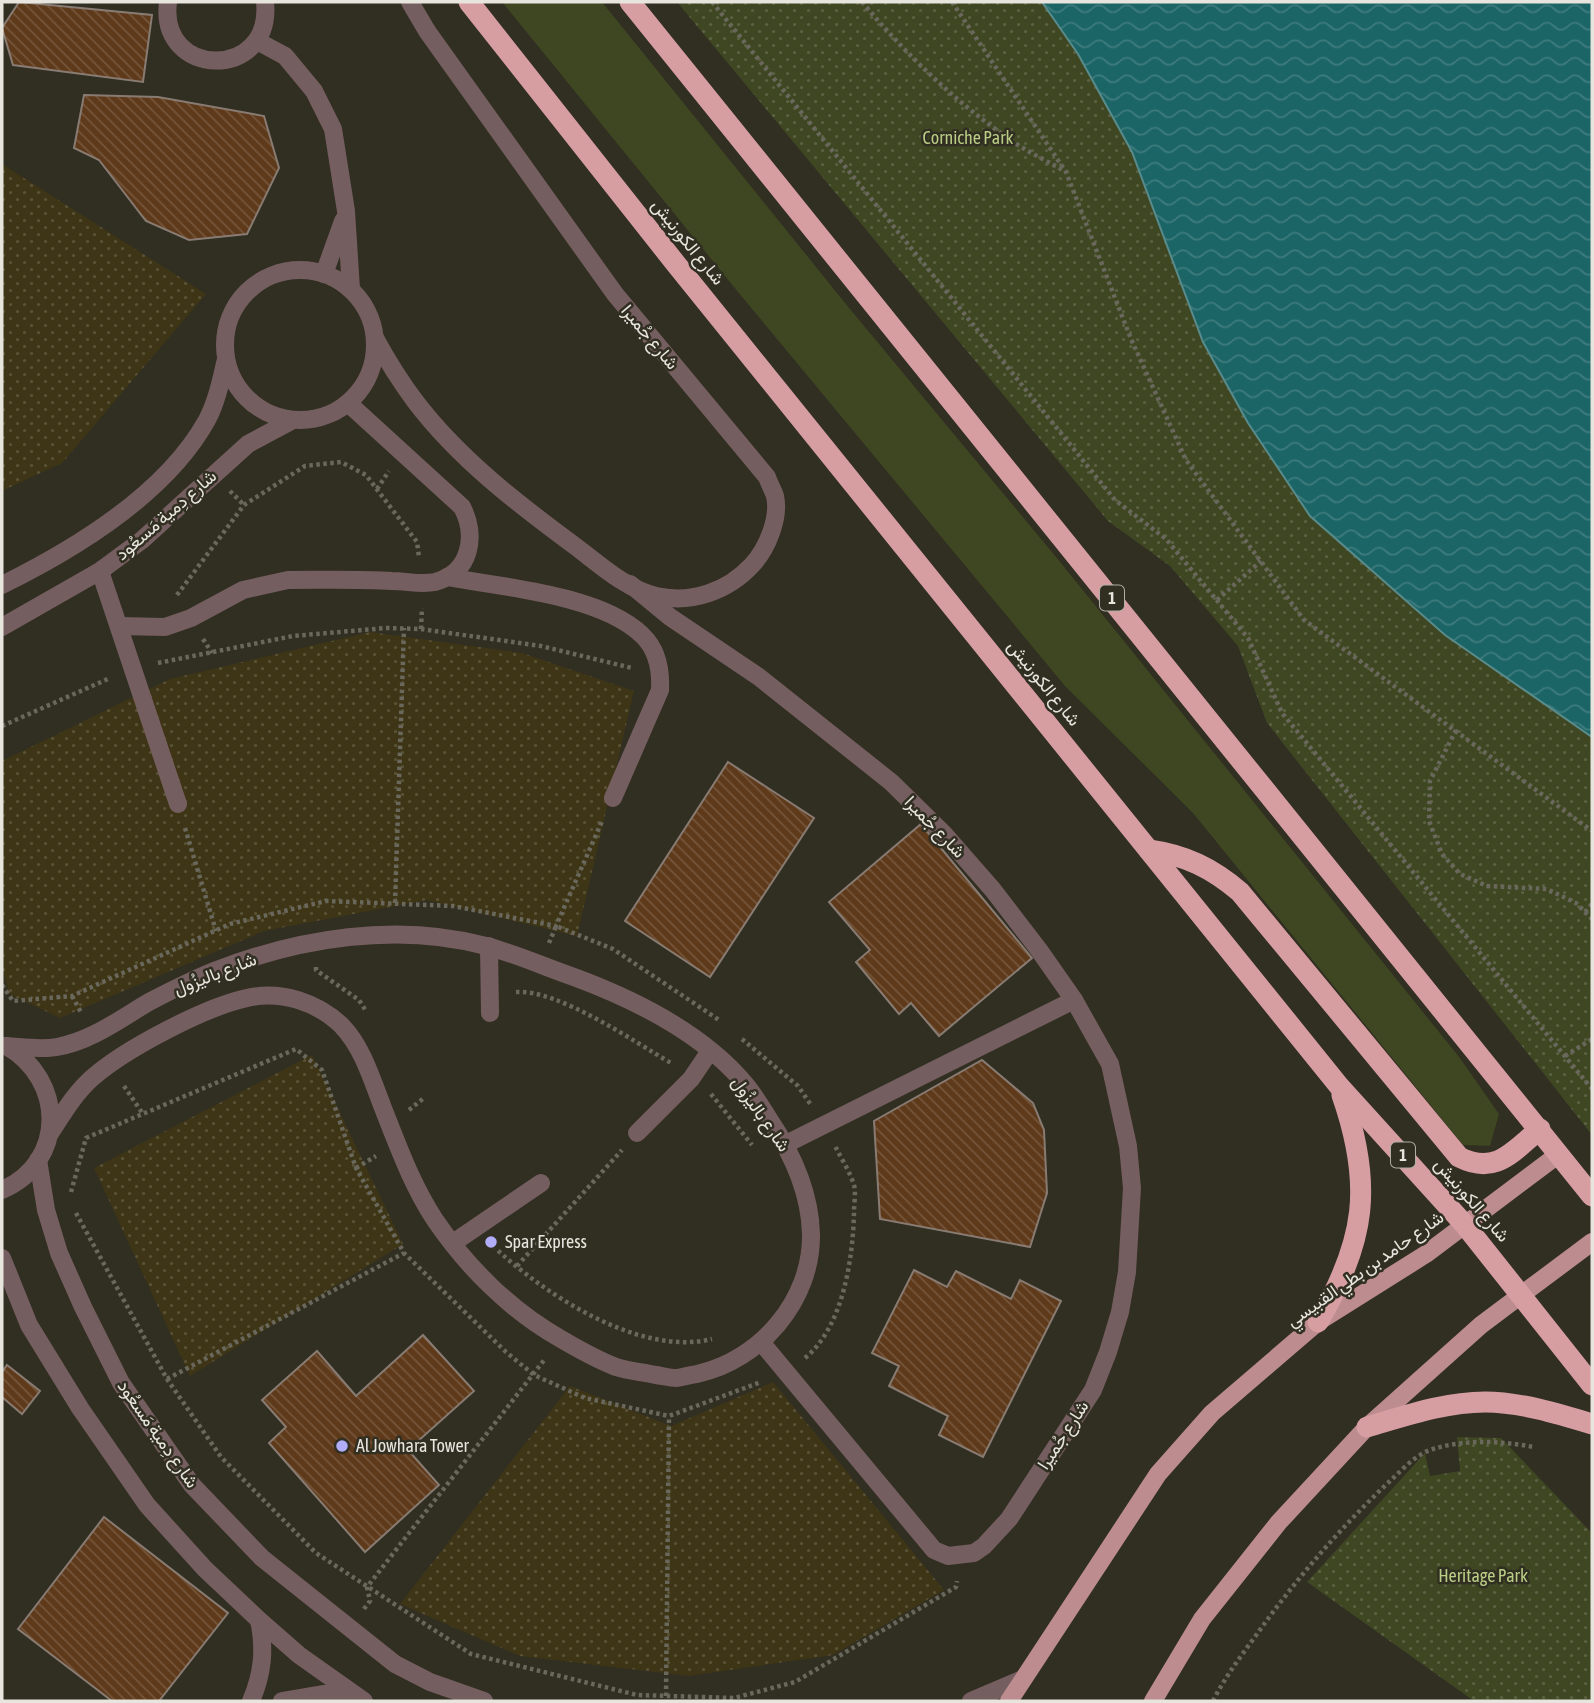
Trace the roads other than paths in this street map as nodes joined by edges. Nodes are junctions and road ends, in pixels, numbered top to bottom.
1 (167, 2) edge
2 (265, 2) edge
3 (410, 2) edge
4 (469, 2) edge
5 (630, 2) edge
6 (257, 41) junction
7 (346, 211) junction
8 (324, 274) junction
9 (351, 289) junction
10 (375, 338) junction
11 (226, 359) junction
12 (348, 403) junction
13 (290, 421) junction
14 (100, 571) junction
15 (447, 577) junction
16 (630, 584) junction
17 (2, 585) edge
18 (119, 626) junction
19 (2, 627) edge
20 (613, 798) dead end
21 (178, 804) road end
22 (1149, 850) junction
23 (488, 946) junction
24 (1074, 1000) junction
25 (491, 1013) road end
26 (4, 1045) edge
27 (710, 1051) junction
28 (1339, 1086) junction
29 (1540, 1129) junction
30 (637, 1133) road end
31 (49, 1135) junction
32 (786, 1144) junction
33 (1559, 1154) junction
34 (38, 1160) junction
35 (541, 1183) dead end
36 (2, 1190) edge
37 (1592, 1196) edge
38 (1465, 1225) junction
39 (1592, 1242) edge
40 (453, 1243) junction
41 (2, 1258) edge
42 (1521, 1295) junction
43 (1318, 1322) junction
44 (761, 1342) junction
45 (1592, 1385) edge
46 (1592, 1424) edge
47 (1367, 1427) junction
48 (259, 1620) junction
49 (1023, 1679) junction
50 (359, 1698) edge
51 (251, 1701) edge
52 (282, 1701) edge
53 (484, 1701) edge
54 (971, 1701) edge
55 (1009, 1701) edge
56 (1153, 1701) edge

1 - 6 street
2 - 6 street
3 - 16 street, شارع جُميرا
4 - 22 highway, شارع الكورنيش / 1
5 - 29 highway, 1
6 - 7 street
7 - 8 street
7 - 9 street
8 - 9 street
8 - 11 street
9 - 10 street
10 - 12 street
10 - 16 street, شارع جُميرا
11 - 13 street
11 - 17 street, شارع دِمية مَسعُود
12 - 13 street
12 - 15 street
13 - 14 street, شارع دِمية مَسعُود
14 - 18 street
14 - 19 street, شارع دِمية مَسعُود
15 - 18 street
15 - 20 street
16 - 24 street, شارع جُميرا
18 - 21 street
22 - 28 highway, شارع الكورنيش / 1
22 - 29 highway
23 - 25 street
23 - 26 street, شارع باليزُول
23 - 27 street, شارع باليزُول
24 - 32 street
24 - 44 street, شارع جُميرا
26 - 31 street
27 - 30 street
27 - 32 street, شارع باليزُول
28 - 38 highway, شارع الكورنيش / 1
28 - 43 highway
29 - 33 highway, 1
31 - 34 street
31 - 40 street, شارع باليزُول
32 - 44 street, شارع باليزُول
33 - 37 highway, 1
33 - 38 main road, شارع حامد بن بطي القبيسي
34 - 36 street
34 - 53 street, شارع دِمية مَسعُود
35 - 40 street
38 - 42 highway, شارع الكورنيش / 1
38 - 43 main road, شارع حامد بن بطي القبيسي
39 - 42 main road
40 - 44 street, شارع باليزُول
41 - 48 street
42 - 45 highway, شارع الكورنيش / 1
42 - 47 main road
43 - 49 main road, شارع حامد بن بطي القبيسي
46 - 47 highway
47 - 56 main road
48 - 50 street
48 - 51 street
49 - 54 street
49 - 55 main road, شارع حامد بن بطي القبيسي
50 - 52 street

